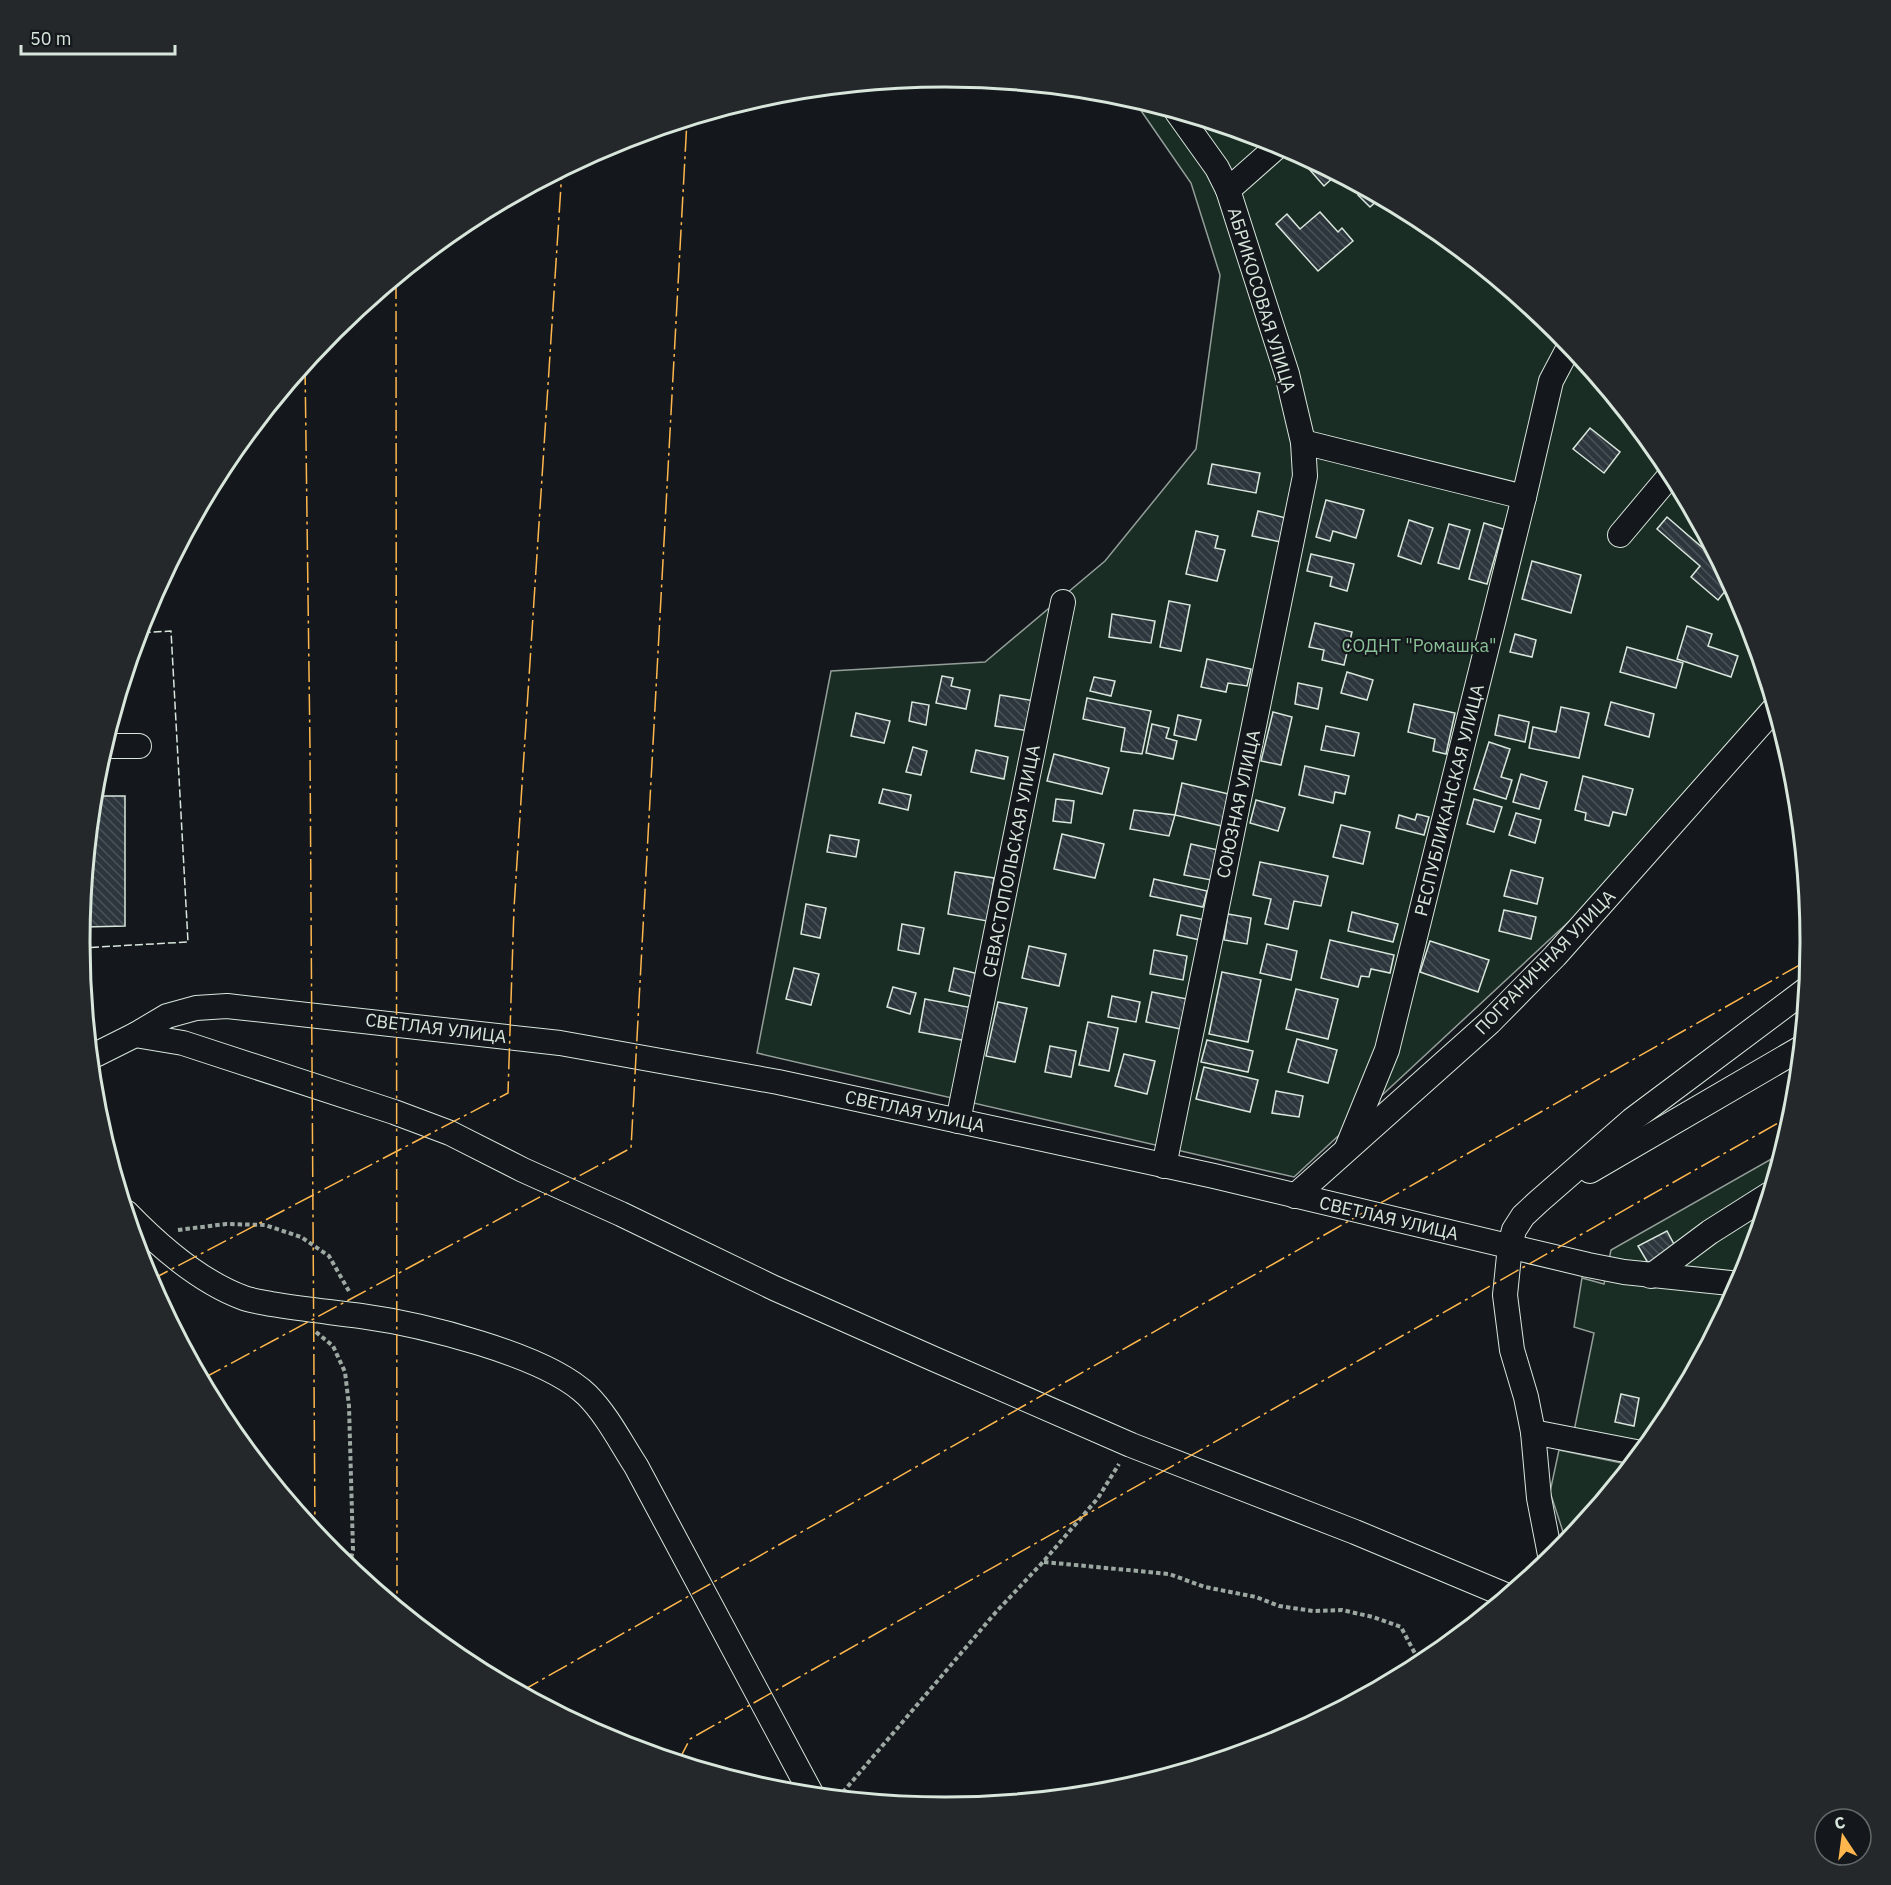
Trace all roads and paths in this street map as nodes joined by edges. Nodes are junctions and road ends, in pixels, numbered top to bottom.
1 (1183, 121) edge
2 (1272, 151) edge
3 (1228, 190) junction
4 (1565, 354) edge
5 (1303, 442) junction
6 (1665, 481) edge
7 (1524, 497) junction
8 (1620, 536) dead end
9 (1063, 602) dead end
10 (1770, 714) edge
11 (113, 746) edge
12 (138, 746) dead end
13 (1799, 995) edge
14 (135, 1035) junction
15 (1794, 1052) edge
16 (97, 1053) edge
17 (958, 1121) junction
18 (1347, 1148) junction
19 (1164, 1166) junction
20 (1295, 1196) junction
21 (1761, 1200) edge
22 (1538, 1202) junction
23 (138, 1224) edge
24 (147, 1234) junction
25 (1474, 1238) junction
26 (1510, 1246) junction
27 (1651, 1276) junction
28 (1730, 1283) edge
29 (286, 1306) junction
30 (364, 1316) junction
31 (1533, 1432) junction
32 (1131, 1445) junction
33 (1633, 1451) edge
34 (1549, 1548) edge
35 (352, 1558) edge
36 (1043, 1562) junction
37 (1501, 1593) edge
38 (1417, 1657) edge
39 (808, 1787) edge
40 (843, 1792) edge

1 - 3 street
2 - 3 street, АБРИКОСОВАЯ УЛИЦА
3 - 5 street, АБРИКОСОВАЯ УЛИЦА
4 - 7 street, РЕСПУБЛИКАНСКАЯ УЛИЦА
5 - 7 street
5 - 19 street, СОЮЗНАЯ УЛИЦА
6 - 8 street
7 - 18 street, РЕСПУБЛИКАНСКАЯ УЛИЦА
9 - 17 street, СЕВАСТОПОЛЬСКАЯ УЛИЦА
10 - 18 street, ПОГРАНИЧНАЯ УЛИЦА
11 - 12 street
13 - 22 street
14 - 16 street, СВЕТЛАЯ УЛИЦА
14 - 17 street, СВЕТЛАЯ УЛИЦА
14 - 32 street
15 - 22 street
17 - 19 street, СВЕТЛАЯ УЛИЦА
18 - 20 street, ПОГРАНИЧНАЯ УЛИЦА
19 - 20 street, СВЕТЛАЯ УЛИЦА
20 - 25 street, СВЕТЛАЯ УЛИЦА
21 - 27 street
22 - 25 street
22 - 26 street
23 - 24 street
24 - 29 street
24 - 30 path
25 - 26 street, СВЕТЛАЯ УЛИЦА
26 - 27 street, СВЕТЛАЯ УЛИЦА
26 - 31 street
27 - 28 street, СВЕТЛАЯ УЛИЦА
29 - 30 street
29 - 35 path
30 - 39 street
31 - 33 street
31 - 34 street
32 - 36 path
32 - 37 street
36 - 38 path
36 - 40 path

